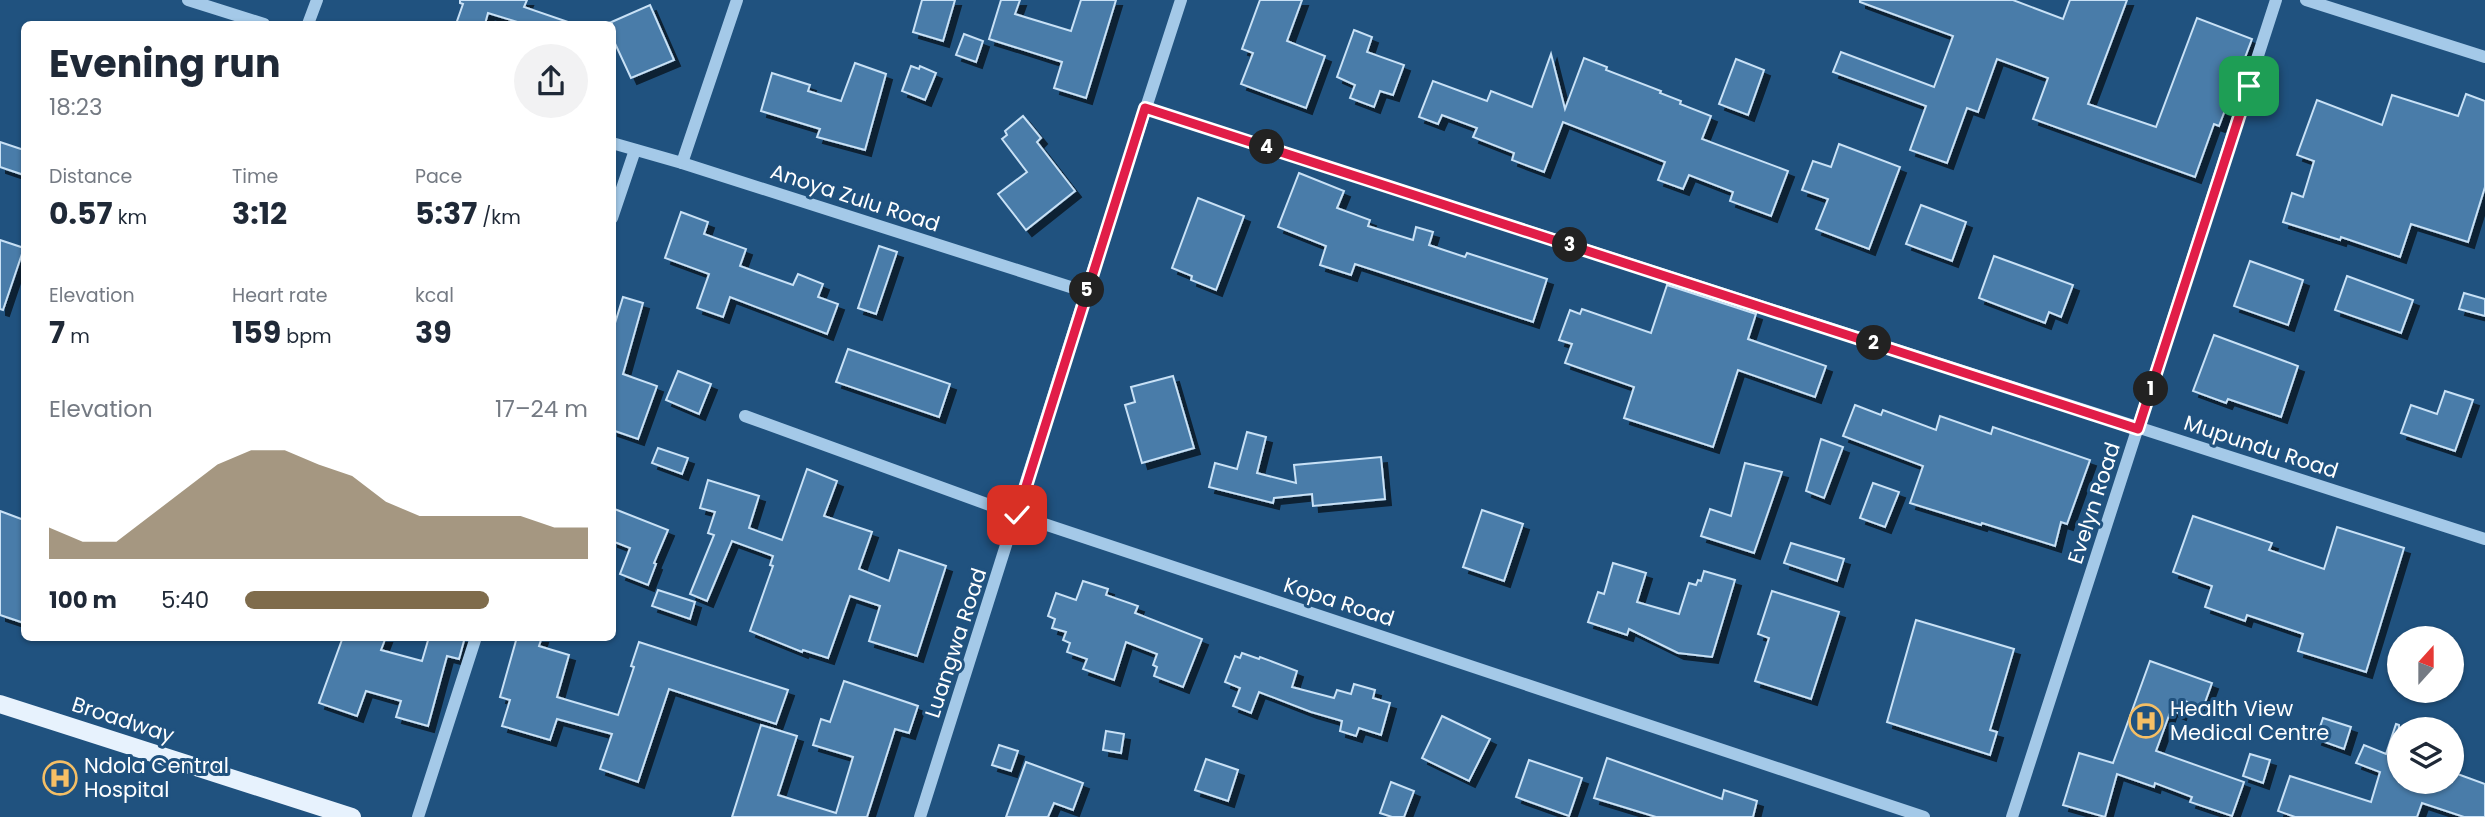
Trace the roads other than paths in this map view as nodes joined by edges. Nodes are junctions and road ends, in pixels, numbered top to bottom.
1 (188, 0) edge
2 (317, 0) edge
3 (737, 0) edge
4 (1181, 0) edge
5 (2276, 0) edge
6 (2306, 0) edge
7 (254, 21) edge
8 (310, 21) edge
9 (2485, 57) edge
10 (1145, 108) junction
11 (616, 144) edge
12 (635, 150) junction
13 (682, 163) junction
14 (616, 206) edge
15 (1086, 292) junction
16 (745, 416) dead end
17 (2138, 429) junction
18 (1017, 515) junction
19 (2485, 539) edge
20 (475, 641) edge
21 (0, 704) edge
22 (352, 817) edge
23 (418, 817) edge
24 (920, 817) edge
25 (1924, 817) edge
26 (2012, 817) edge

1 - 7 street
2 - 8 street
3 - 13 street
4 - 10 street, Luangwa Road
5 - 17 street, Evelyn Road
6 - 9 street
10 - 15 street, Luangwa Road
10 - 17 street, Mupundu Road
11 - 12 street, Anoya Zulu Road
12 - 13 street, Anoya Zulu Road
12 - 14 street
13 - 15 street, Anoya Zulu Road
15 - 18 street, Luangwa Road
16 - 18 street, Kopa Road
17 - 19 street, Mupundu Road
17 - 26 street, Evelyn Road
18 - 24 street, Luangwa Road
18 - 25 street, Kopa Road
20 - 23 street
21 - 22 main road, Broadway

